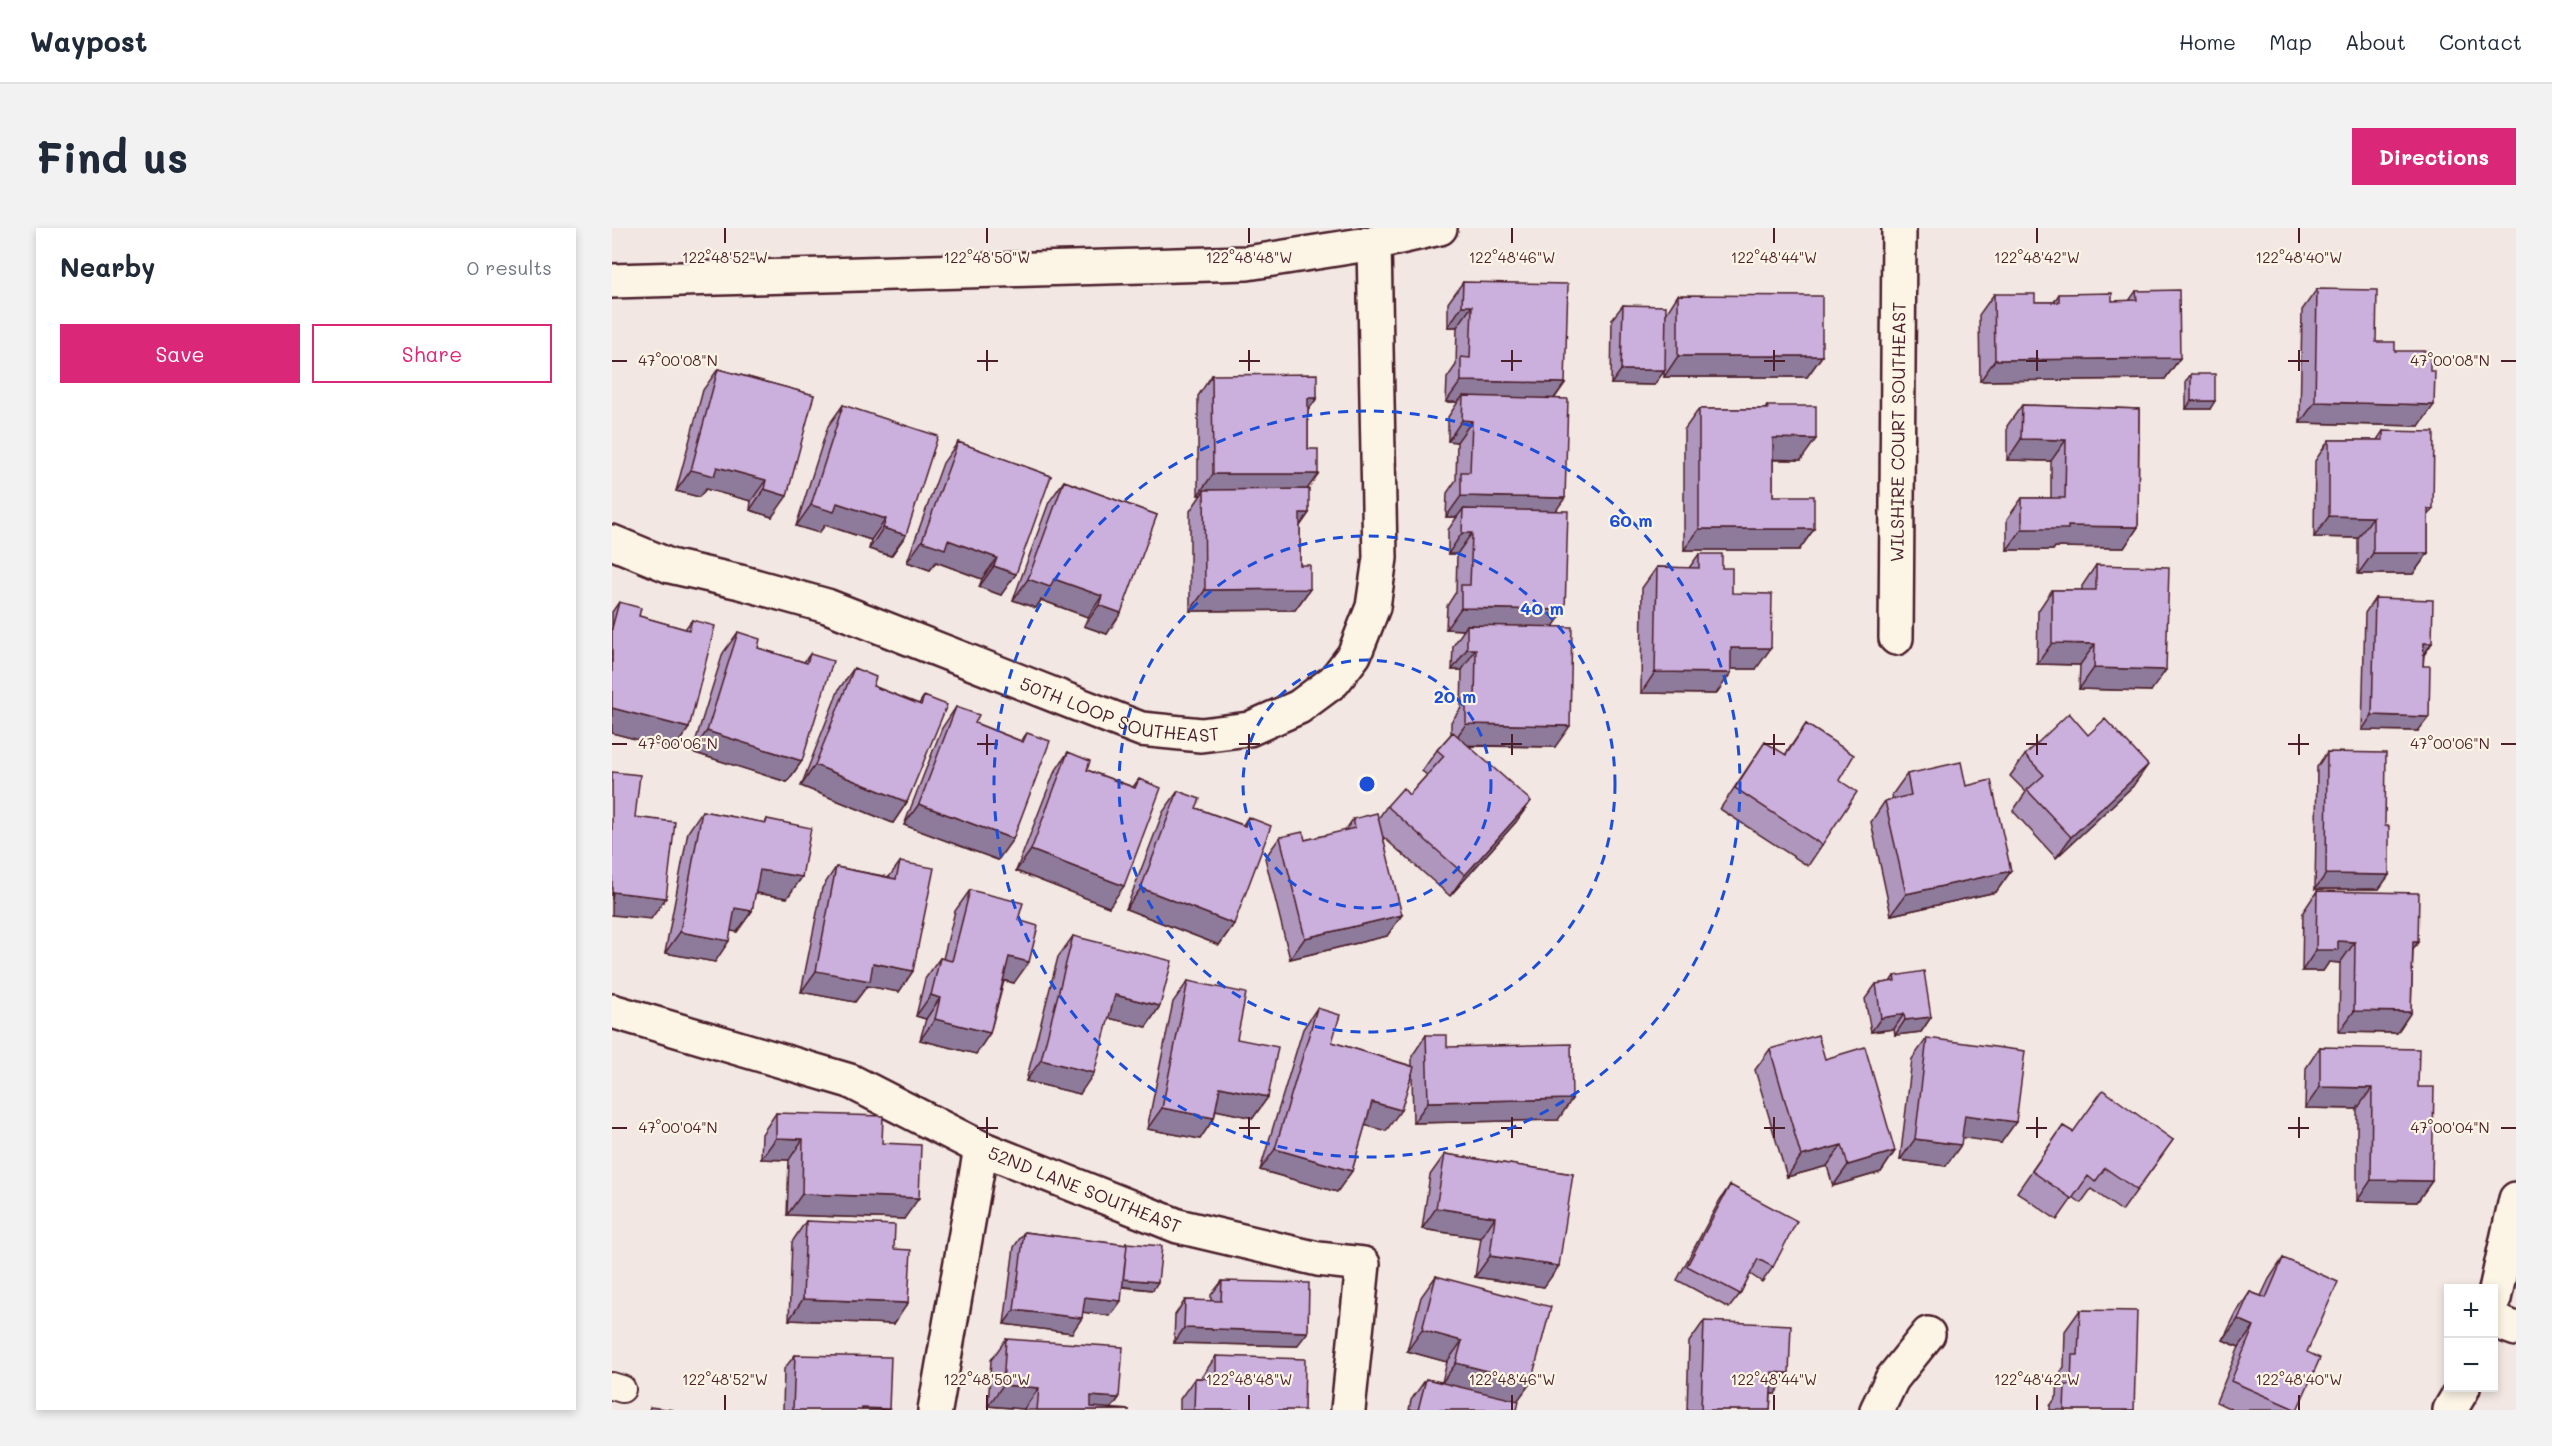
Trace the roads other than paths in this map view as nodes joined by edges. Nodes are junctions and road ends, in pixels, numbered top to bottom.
1 (1440, 228) edge
2 (1899, 228) edge
3 (1374, 243) junction
4 (612, 280) edge
5 (612, 542) edge
6 (1896, 638) dead end
7 (612, 1011) edge
8 (981, 1148) junction
9 (2516, 1199) edge
10 (2496, 1284) edge
11 (2498, 1323) edge
12 (2516, 1329) edge
13 (1928, 1334) dead end
14 (2461, 1392) edge
15 (936, 1410) edge
16 (1348, 1410) edge
17 (1877, 1410) edge
18 (2450, 1410) edge

1 - 3 street
2 - 6 street, WILSHIRE COURT SOUTHEAST
3 - 4 street
3 - 5 street, 50TH LOOP SOUTHEAST
7 - 8 street, 52ND LANE SOUTHEAST
8 - 15 street
8 - 16 street, 52ND LANE SOUTHEAST
9 - 10 street
11 - 12 street
13 - 17 street
14 - 18 street

